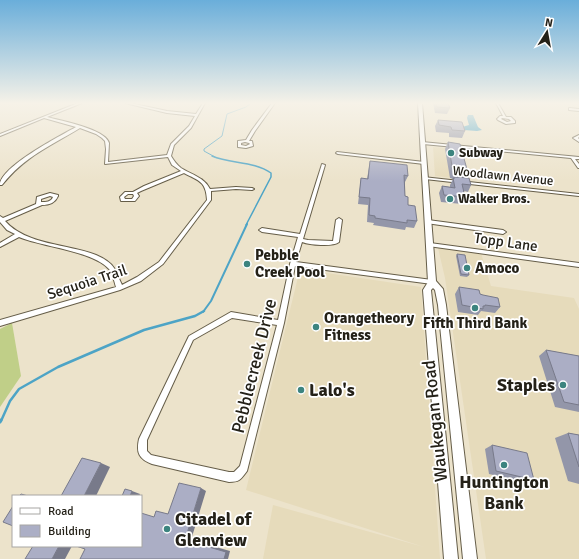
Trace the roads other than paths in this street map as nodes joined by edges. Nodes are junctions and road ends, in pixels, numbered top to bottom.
1 (15, 129) edge
2 (76, 129) edge
3 (81, 129) edge
4 (188, 129) edge
5 (252, 129) edge
6 (422, 129) edge
7 (0, 135) edge
8 (579, 136) edge
9 (247, 141) dead end
10 (579, 141) edge
11 (423, 144) junction
12 (338, 153) dead end
13 (169, 156) junction
14 (572, 157) junction
15 (579, 158) edge
16 (424, 163) junction
17 (323, 165) dead end
18 (579, 167) edge
19 (182, 172) junction
20 (425, 178) junction
21 (0, 184) edge
22 (252, 189) dead end
23 (210, 190) junction
24 (134, 193) dead end
25 (579, 195) edge
26 (40, 204) dead end
27 (1, 220) edge
28 (339, 220) dead end
29 (428, 222) junction
30 (262, 230) dead end
31 (503, 232) dead end
32 (18, 235) junction
33 (301, 238) junction
34 (0, 245) edge
35 (430, 245) junction
36 (293, 264) junction
37 (579, 265) edge
38 (432, 282) junction
39 (120, 288) junction
40 (0, 323) edge
41 (281, 323) junction
42 (451, 559) edge
43 (470, 559) edge

1 - 7 street
2 - 21 street
3 - 13 street
4 - 13 street
5 - 9 street
6 - 11 main road, Waukegan Road
8 - 10 street
11 - 14 street
11 - 16 main road, Waukegan Road
12 - 16 street
13 - 19 street
14 - 15 street
14 - 18 street
16 - 20 main road, Waukegan Road
17 - 33 street, Pebblecreek Drive
19 - 23 street
19 - 24 street
20 - 25 street, Woodlawn Avenue
20 - 29 main road, Waukegan Road
22 - 23 street
23 - 39 street, Sequoia Trail
26 - 27 street
27 - 32 street
28 - 33 street
29 - 31 street
29 - 35 main road, Waukegan Road
30 - 33 street
32 - 34 street
32 - 39 street
33 - 36 street, Pebblecreek Drive
35 - 37 street, Topp Lane
35 - 38 main road, Waukegan Road
36 - 38 street
36 - 41 street, Pebblecreek Drive
38 - 42 main road, Waukegan Road
38 - 43 main road, Waukegan Road
39 - 40 street, Sequoia Trail
41 - 41 street, Pebblecreek Drive

